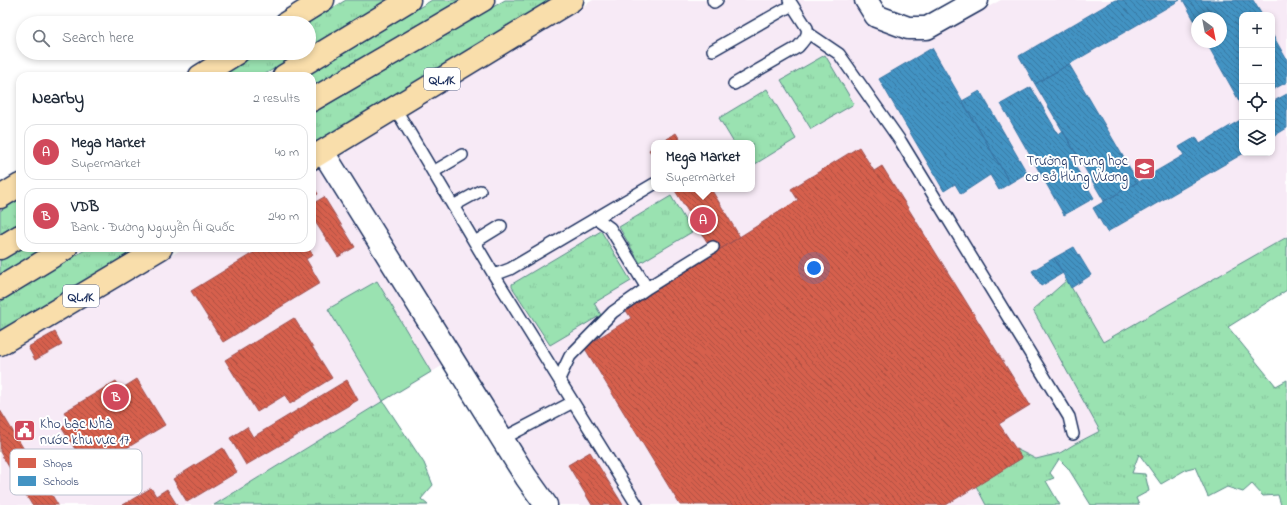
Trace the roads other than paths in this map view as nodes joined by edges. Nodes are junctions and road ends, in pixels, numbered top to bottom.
1 (323, 0) edge
2 (409, 0) edge
3 (483, 0) edge
4 (572, 0) edge
5 (713, 0) edge
6 (717, 0) edge
7 (866, 0) edge
8 (977, 0) edge
9 (790, 3) edge
10 (297, 16) edge
11 (808, 32) junction
12 (713, 50) dead end
13 (316, 57) edge
14 (226, 60) edge
15 (310, 60) edge
16 (206, 72) edge
17 (291, 72) edge
18 (734, 84) dead end
19 (316, 98) edge
20 (395, 108) junction
21 (318, 155) edge
22 (462, 155) dead end
23 (433, 172) junction
24 (651, 186) edge
25 (16, 188) edge
26 (480, 191) dead end
27 (0, 198) edge
28 (453, 206) junction
29 (596, 218) junction
30 (501, 226) dead end
31 (16, 238) edge
32 (475, 242) junction
33 (713, 247) dead end
34 (0, 248) edge
35 (59, 252) edge
36 (154, 252) edge
37 (494, 275) junction
38 (0, 288) edge
39 (647, 288) junction
40 (0, 344) edge
41 (559, 380) junction
42 (573, 402) junction
43 (1073, 434) dead end
44 (502, 439) junction
45 (546, 505) edge
46 (636, 505) edge

1 - 10 main road
2 - 13 main road
3 - 19 main road
4 - 20 main road, QL.1K
5 - 6 lane
7 - 8 street
9 - 11 lane
9 - 12 lane
11 - 18 lane
11 - 43 lane
14 - 16 main road
15 - 17 main road
20 - 21 main road, QL.1K
20 - 23 lane
21 - 44 street
22 - 23 lane
23 - 28 lane
24 - 29 lane
25 - 27 main road
26 - 28 lane
28 - 32 lane
29 - 37 lane
29 - 39 lane
30 - 32 lane
31 - 34 main road
32 - 37 lane
33 - 39 lane
35 - 38 main road
36 - 40 main road, QL.1K
37 - 41 lane
39 - 41 lane
41 - 42 lane
42 - 44 lane
42 - 46 lane
44 - 45 street

